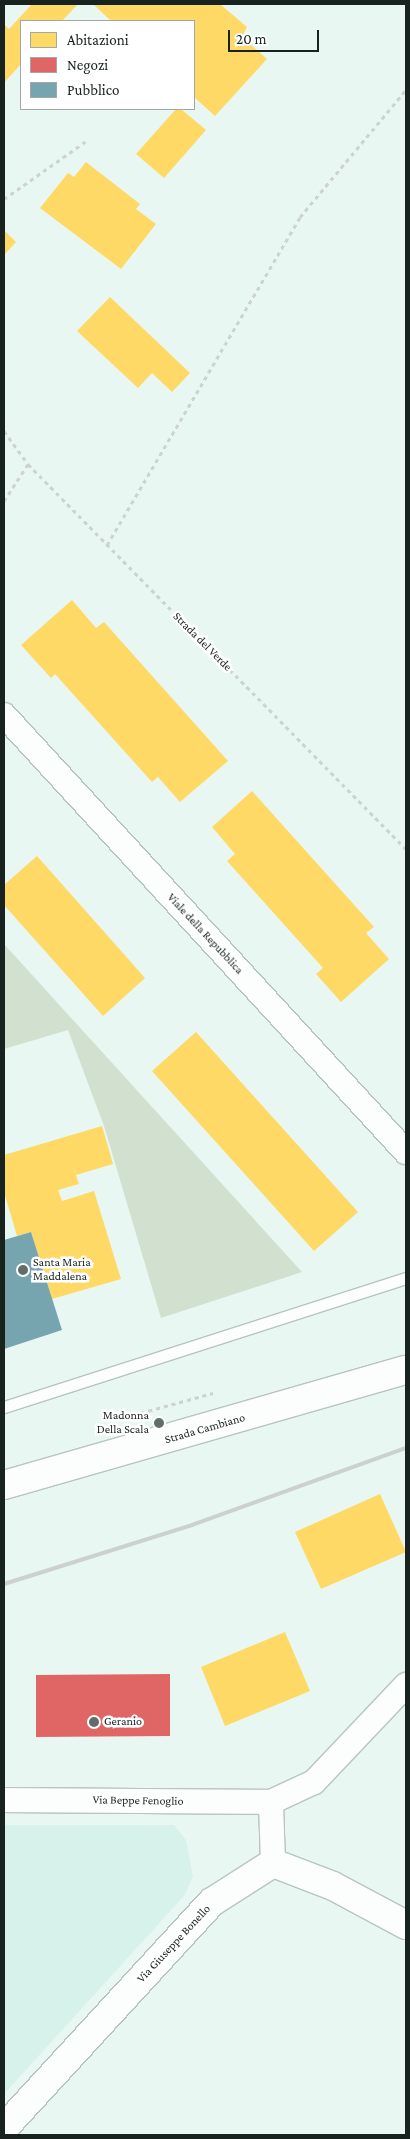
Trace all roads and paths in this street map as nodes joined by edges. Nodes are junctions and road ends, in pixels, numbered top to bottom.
1 (406, 90) edge
2 (89, 139) dead end
3 (4, 199) edge
4 (4, 431) edge
5 (28, 464) junction
6 (4, 501) edge
7 (107, 545) junction
8 (4, 715) edge
9 (406, 849) edge
10 (406, 1152) edge
11 (406, 1278) edge
12 (406, 1370) edge
13 (4, 1407) edge
14 (4, 1485) edge
15 (406, 1685) edge
16 (4, 1800) edge
17 (271, 1802) junction
18 (273, 1863) junction
19 (406, 1925) edge
20 (4, 2128) edge

1 - 7 path
2 - 3 path
4 - 5 path, Strada del Verde
5 - 6 path
5 - 7 path, Strada del Verde
7 - 9 path, Strada del Verde
8 - 10 street, Viale della Repubblica
11 - 13 lane
12 - 14 street, Strada Cambiano
15 - 17 street
16 - 17 street, Via Beppe Fenoglio
17 - 18 street
18 - 19 street
18 - 20 street, Via Giuseppe Bonello

